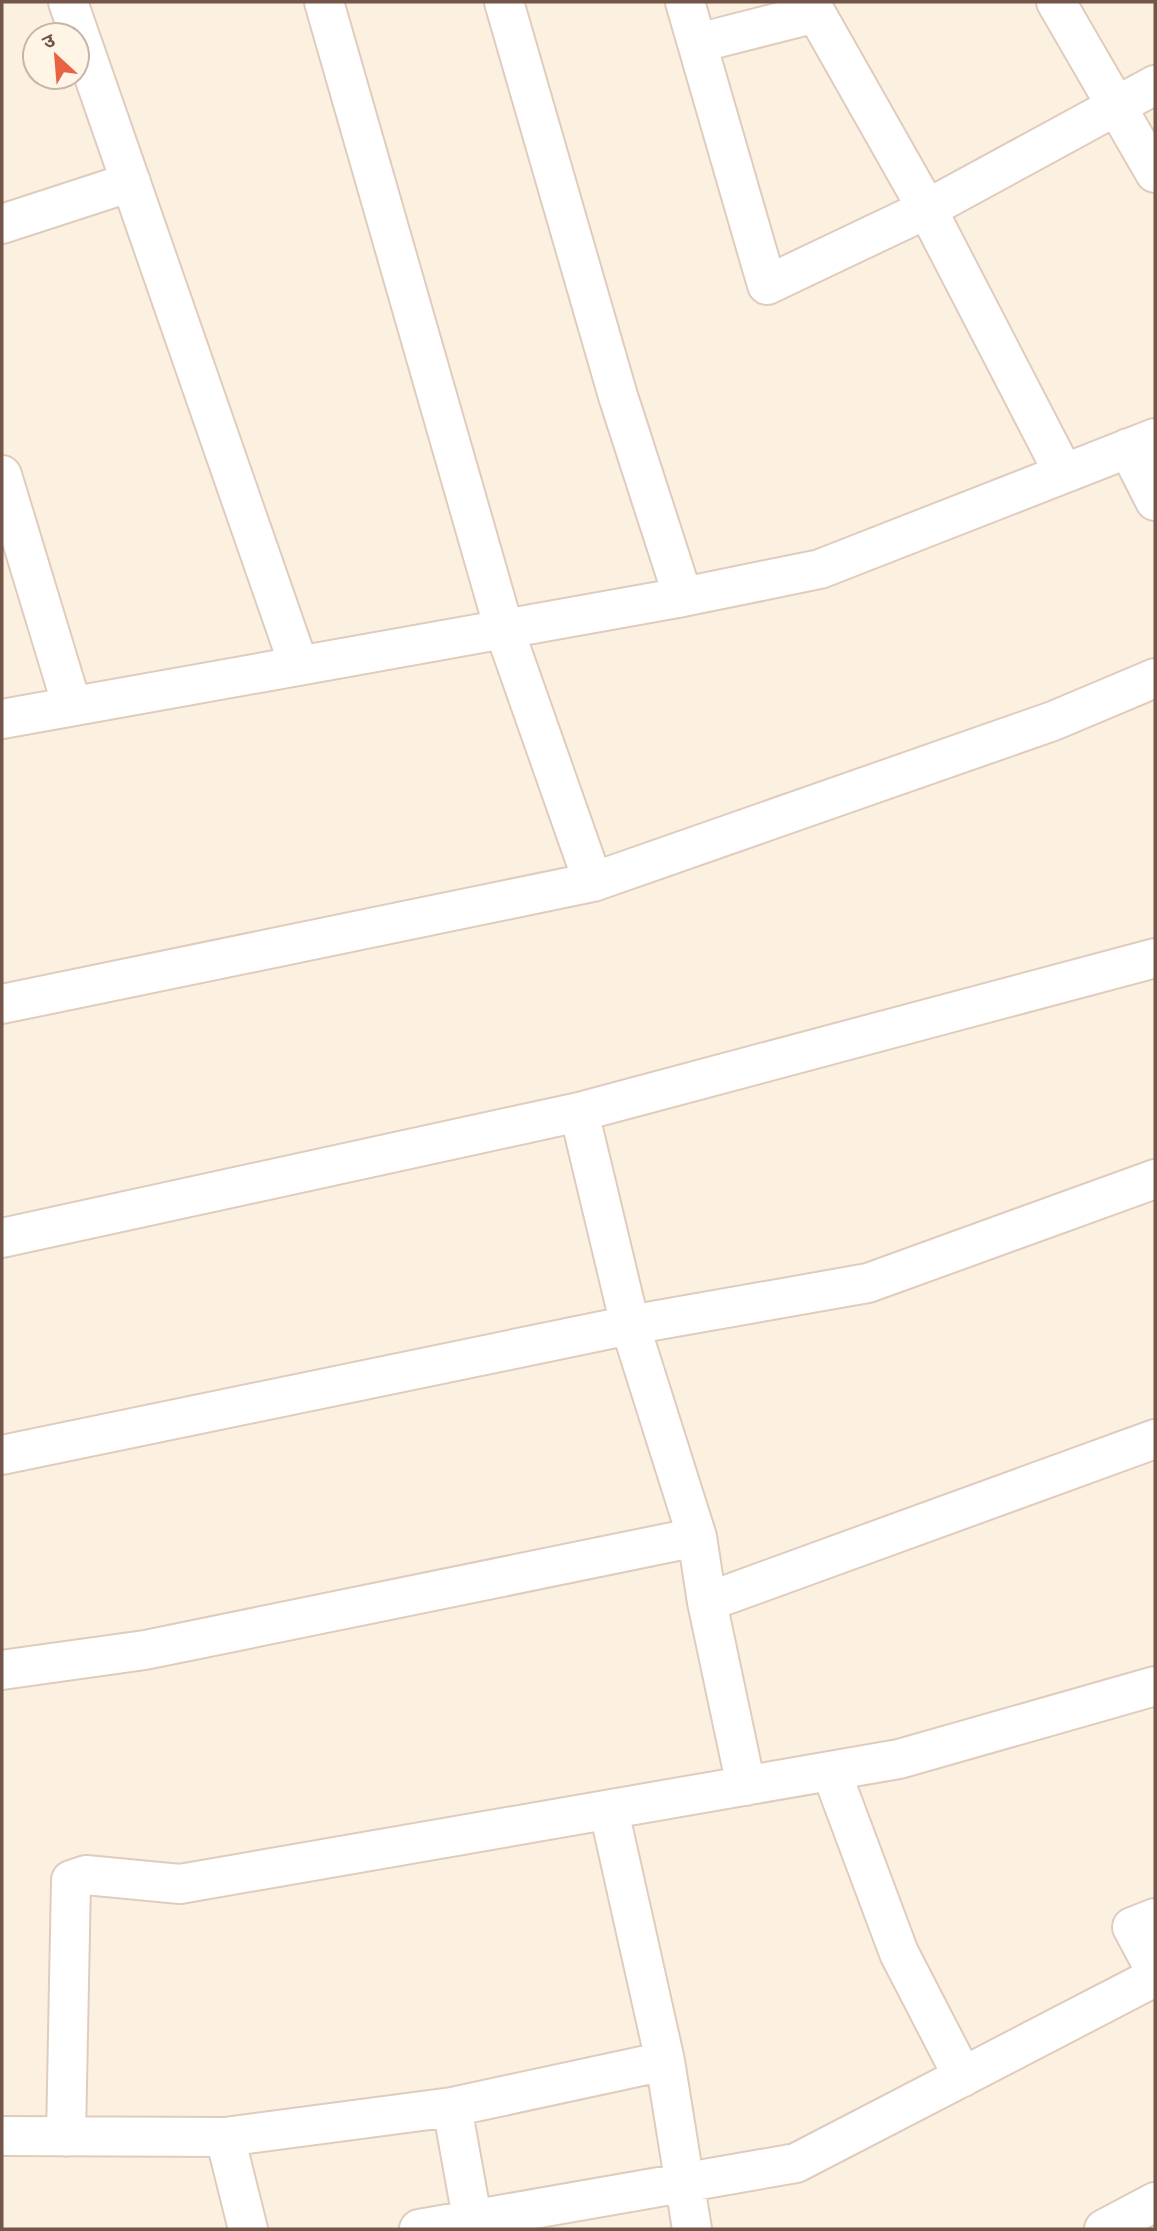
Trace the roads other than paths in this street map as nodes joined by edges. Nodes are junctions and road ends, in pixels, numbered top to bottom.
1 (68, 2) edge
2 (324, 2) edge
3 (504, 2) edge
4 (685, 2) edge
5 (1055, 2) edge
6 (698, 43) junction
7 (1155, 85) edge
8 (1119, 106) junction
9 (1155, 173) edge
10 (131, 182) junction
11 (927, 209) junction
12 (2, 224) edge
13 (1142, 443) edge
14 (1063, 472) junction
15 (2, 475) edge
16 (1155, 501) edge
17 (683, 597) junction
18 (504, 629) junction
19 (299, 666) junction
20 (1155, 678) edge
21 (72, 706) junction
22 (2, 719) edge
23 (593, 882) junction
24 (1155, 958) edge
25 (2, 1004) edge
26 (579, 1112) junction
27 (1155, 1179) edge
28 (2, 1238) edge
29 (630, 1325) junction
30 (1155, 1439) edge
31 (2, 1455) edge
32 (696, 1538) junction
33 (707, 1602) junction
34 (2, 1670) edge
35 (1155, 1686) edge
36 (831, 1771) junction
37 (747, 1786) junction
38 (610, 1811) junction
39 (1155, 1918) edge
40 (1155, 1970) edge
41 (1155, 1977) edge
42 (665, 2061) junction
43 (963, 2077) junction
44 (452, 2107) junction
45 (2, 2136) edge
46 (66, 2137) junction
47 (225, 2137) junction
48 (685, 2182) junction
49 (1155, 2202) edge
50 (473, 2225) edge
51 (248, 2229) edge
52 (419, 2229) edge
53 (692, 2229) edge
54 (1104, 2229) edge

1 - 10 street
2 - 18 street
3 - 17 street
4 - 6 street
5 - 8 street
6 - 11 street
6 - 11 street
7 - 8 street
8 - 9 street
8 - 11 street
10 - 12 street
10 - 19 street
11 - 14 street
13 - 14 street
13 - 16 street
14 - 17 street
15 - 21 street
17 - 18 street
18 - 19 street
18 - 23 street
19 - 21 street
20 - 23 street
21 - 22 street
23 - 25 street
24 - 26 street
26 - 28 street
26 - 29 street
27 - 29 street
29 - 31 street
29 - 32 street
30 - 33 street
32 - 33 street
32 - 34 street
33 - 37 street
35 - 36 street
36 - 37 street
36 - 43 street
37 - 38 street
38 - 42 street
38 - 46 street
39 - 40 street
41 - 43 street
42 - 44 street
42 - 48 street
43 - 48 street
44 - 47 street
44 - 50 street
45 - 46 street
46 - 47 street
47 - 51 street
48 - 50 street
48 - 53 street
49 - 54 street
50 - 52 street

